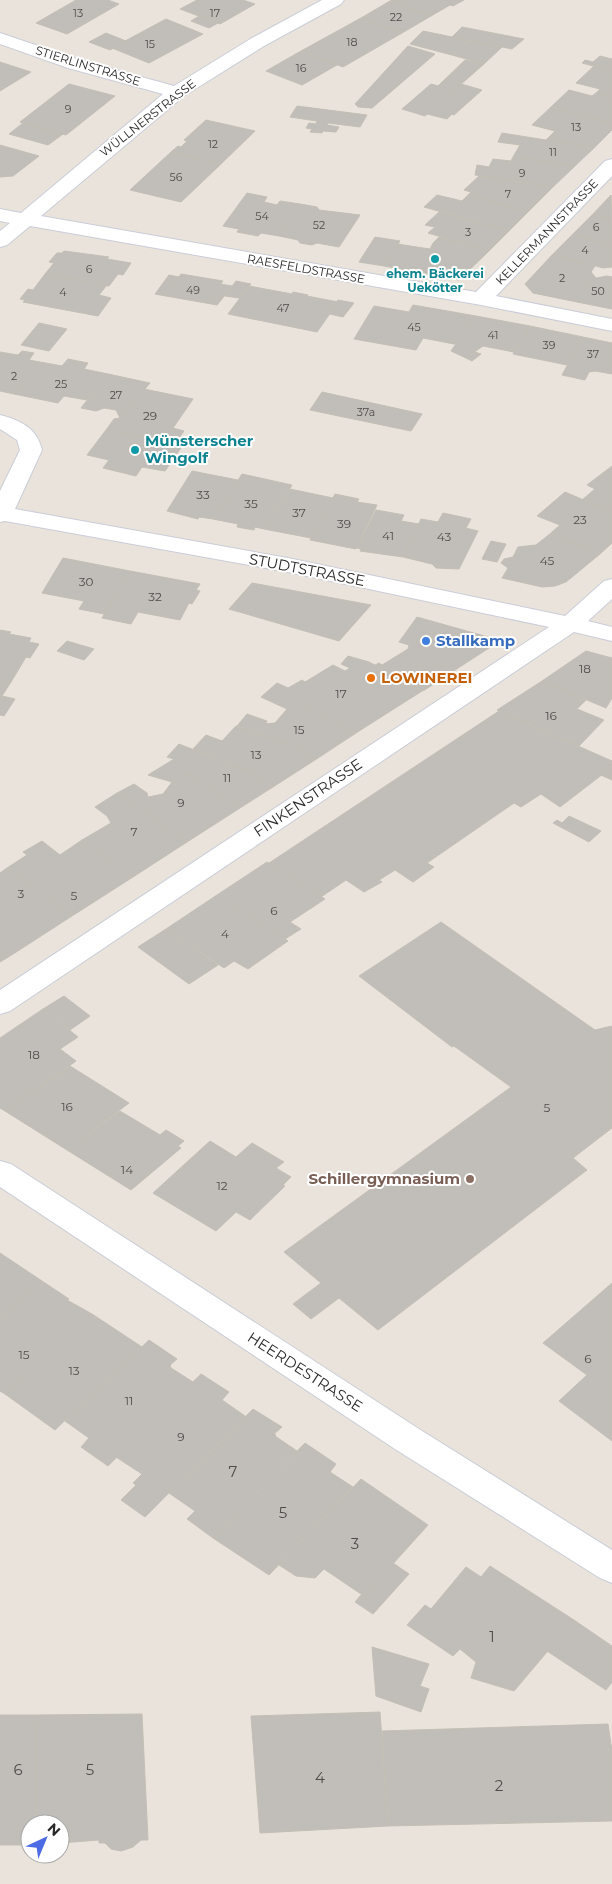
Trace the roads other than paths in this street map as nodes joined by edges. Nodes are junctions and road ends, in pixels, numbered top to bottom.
1 (336, 0) edge
2 (0, 38) edge
3 (177, 92) junction
4 (612, 165) edge
5 (0, 215) edge
6 (24, 219) junction
7 (0, 240) edge
8 (481, 300) junction
9 (612, 325) edge
10 (0, 422) edge
11 (0, 514) edge
12 (612, 586) edge
13 (570, 624) junction
14 (612, 634) edge
15 (0, 1004) edge
16 (0, 1172) edge
17 (612, 1568) edge

1 - 3 street, WÜLLNERSTRASSE
2 - 3 street, STIERLINSTRASSE
3 - 6 street, WÜLLNERSTRASSE
4 - 8 street, KELLERMANNSTRASSE
5 - 6 street, RAESFELDSTRASSE
6 - 7 street, WÜLLNERSTRASSE
6 - 8 street, RAESFELDSTRASSE
8 - 9 street, RAESFELDSTRASSE
10 - 11 street, STUDTSTRASSE
11 - 13 street, STUDTSTRASSE
12 - 13 street, FINKENSTRASSE
13 - 14 street, STUDTSTRASSE
13 - 15 street, FINKENSTRASSE
16 - 17 street, HEERDESTRASSE

